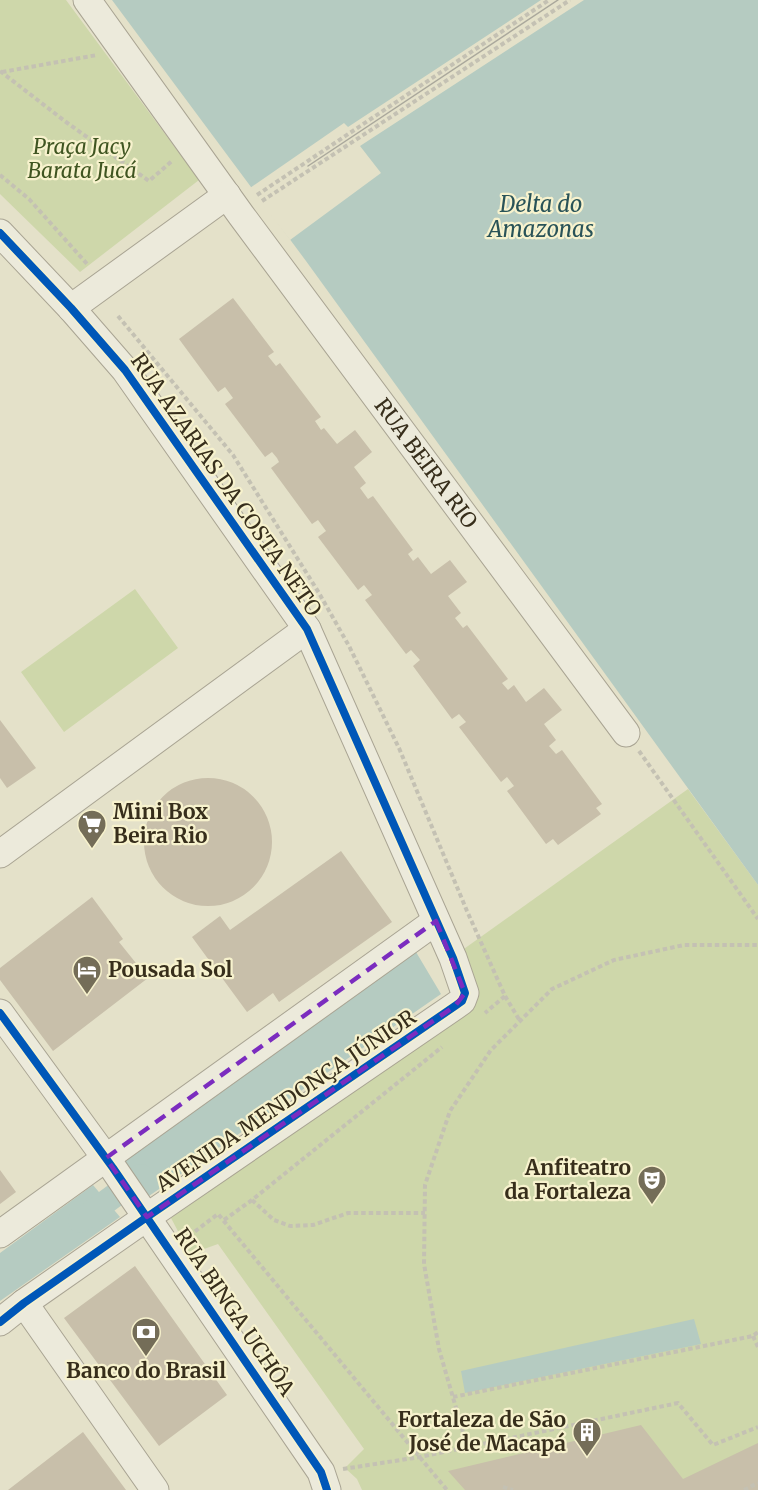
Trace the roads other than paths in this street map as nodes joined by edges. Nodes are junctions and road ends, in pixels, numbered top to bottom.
1 (87, 0) edge
2 (240, 204) junction
3 (0, 233) edge
4 (71, 308) junction
5 (307, 629) junction
6 (626, 733) road end
7 (0, 854) edge
8 (436, 921) junction
9 (464, 986) joint
10 (0, 1012) edge
11 (110, 1163) junction
12 (144, 1211) junction
13 (0, 1234) edge
14 (24, 1303) junction
15 (0, 1322) edge
16 (324, 1481) edge
17 (155, 1490) edge

1 - 2 street, RUA BEIRA RIO
2 - 4 street
2 - 6 street, RUA BEIRA RIO
3 - 4 street, RUA AZARIAS DA COSTA NETO
4 - 5 street, RUA AZARIAS DA COSTA NETO
5 - 7 street
5 - 8 street, RUA AZARIAS DA COSTA NETO
8 - 9 street, RUA AZARIAS DA COSTA NETO
8 - 11 street
9 - 12 street, AVENIDA MENDONÇA JÚNIOR
10 - 11 street, RUA BINGA UCHÔA
11 - 12 street, RUA BINGA UCHÔA
11 - 13 street
12 - 14 street, AVENIDA MENDONÇA JÚNIOR
12 - 16 street, RUA BINGA UCHÔA
14 - 15 street, AVENIDA MENDONÇA JÚNIOR
14 - 17 street

